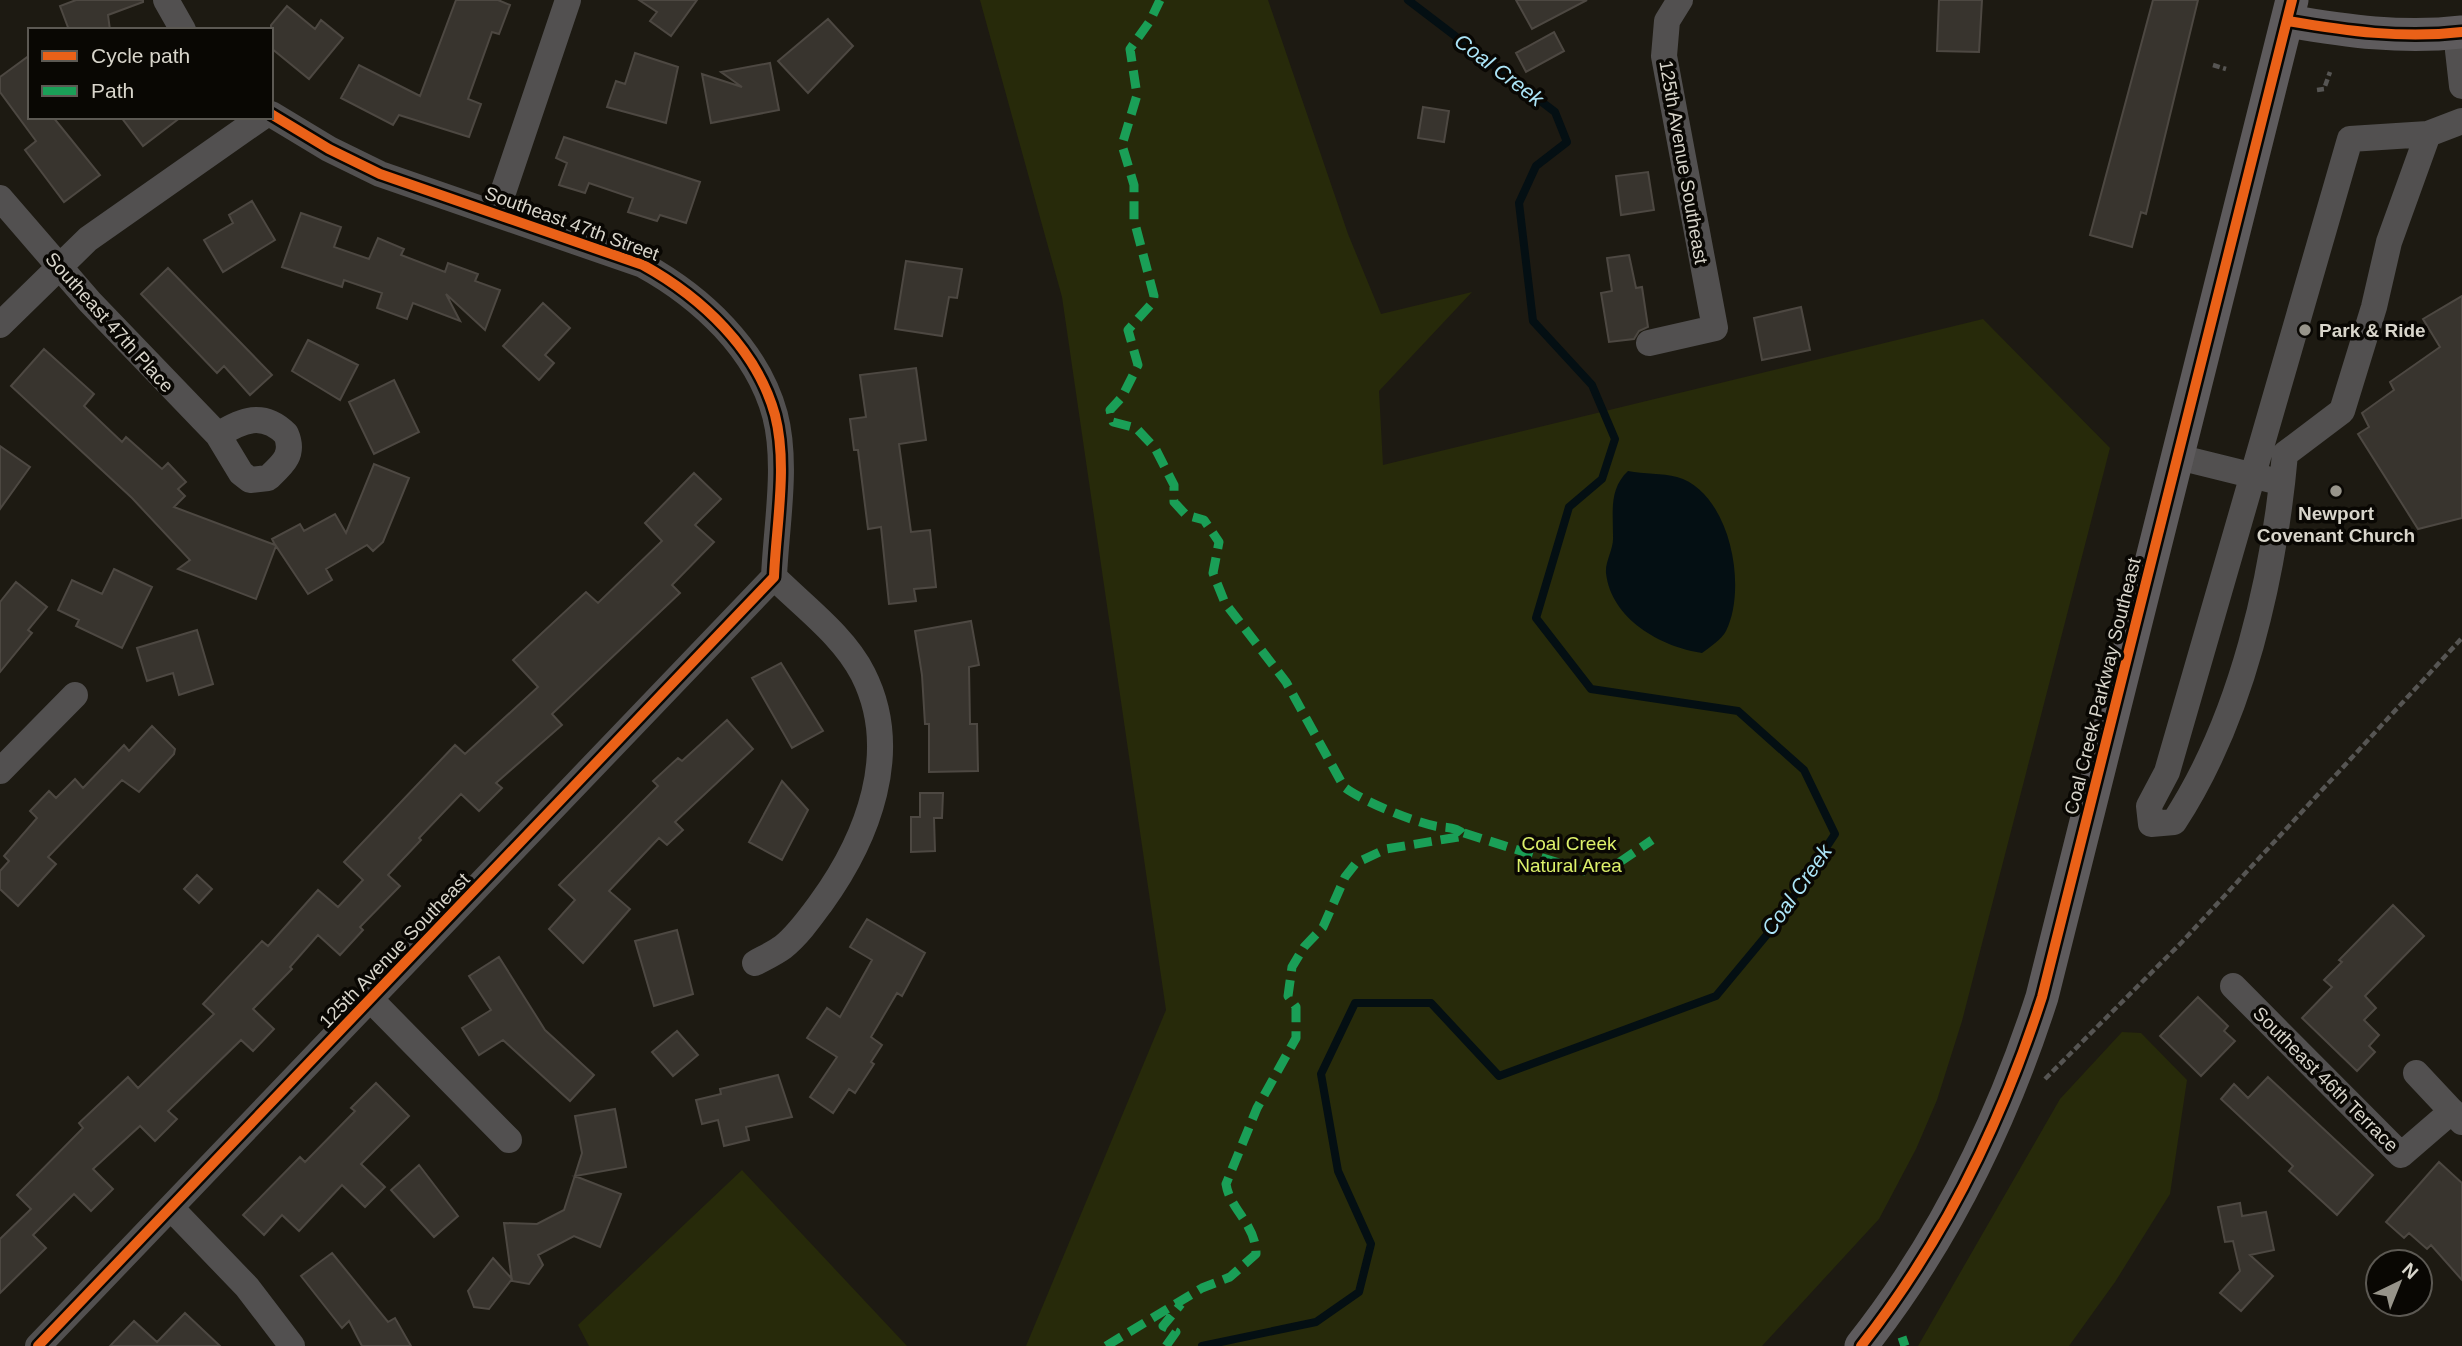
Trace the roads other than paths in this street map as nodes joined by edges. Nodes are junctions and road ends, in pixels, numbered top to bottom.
1 (166, 0) edge
2 (568, 0) edge
3 (1680, 0) edge
4 (2290, 11) edge
5 (182, 28) edge
6 (2459, 32) edge
7 (2462, 86) edge
8 (273, 115) edge
9 (259, 119) edge
10 (2462, 121) edge
11 (2428, 134) junction
12 (2, 203) edge
13 (496, 213) junction
14 (58, 266) junction
15 (0, 325) edge
16 (1649, 343) dead end
17 (218, 435) dead end
18 (2178, 457) junction
19 (2254, 477) junction
20 (2283, 483) junction
21 (774, 576) junction
22 (75, 695) dead end
23 (0, 771) edge
24 (755, 963) dead end
25 (2233, 986) dead end
26 (371, 1000) junction
27 (2416, 1073) dead end
28 (2457, 1116) edge
29 (509, 1140) dead end
30 (171, 1208) junction
31 (38, 1346) edge
32 (292, 1346) edge
33 (1861, 1346) edge

1 - 5 street
2 - 13 street
3 - 16 street, 125th Avenue Southeast
4 - 6 main road
4 - 18 main road, Coal Creek Parkway Southeast
6 - 7 street
8 - 13 street, Southeast 47th Street
9 - 14 street
10 - 11 street
11 - 19 street
11 - 20 street
12 - 14 street, Southeast 47th Place
13 - 21 street, Southeast 47th Street
14 - 15 street
14 - 17 street, Southeast 47th Place
18 - 19 street
18 - 33 main road, Coal Creek Parkway Southeast
19 - 20 street
19 - 20 street
21 - 24 street
21 - 26 street, 125th Avenue Southeast
22 - 23 street
25 - 28 street, Southeast 46th Terrace
26 - 29 street
26 - 30 street, 125th Avenue Southeast
27 - 28 street
30 - 31 street, 125th Avenue Southeast
30 - 32 street

